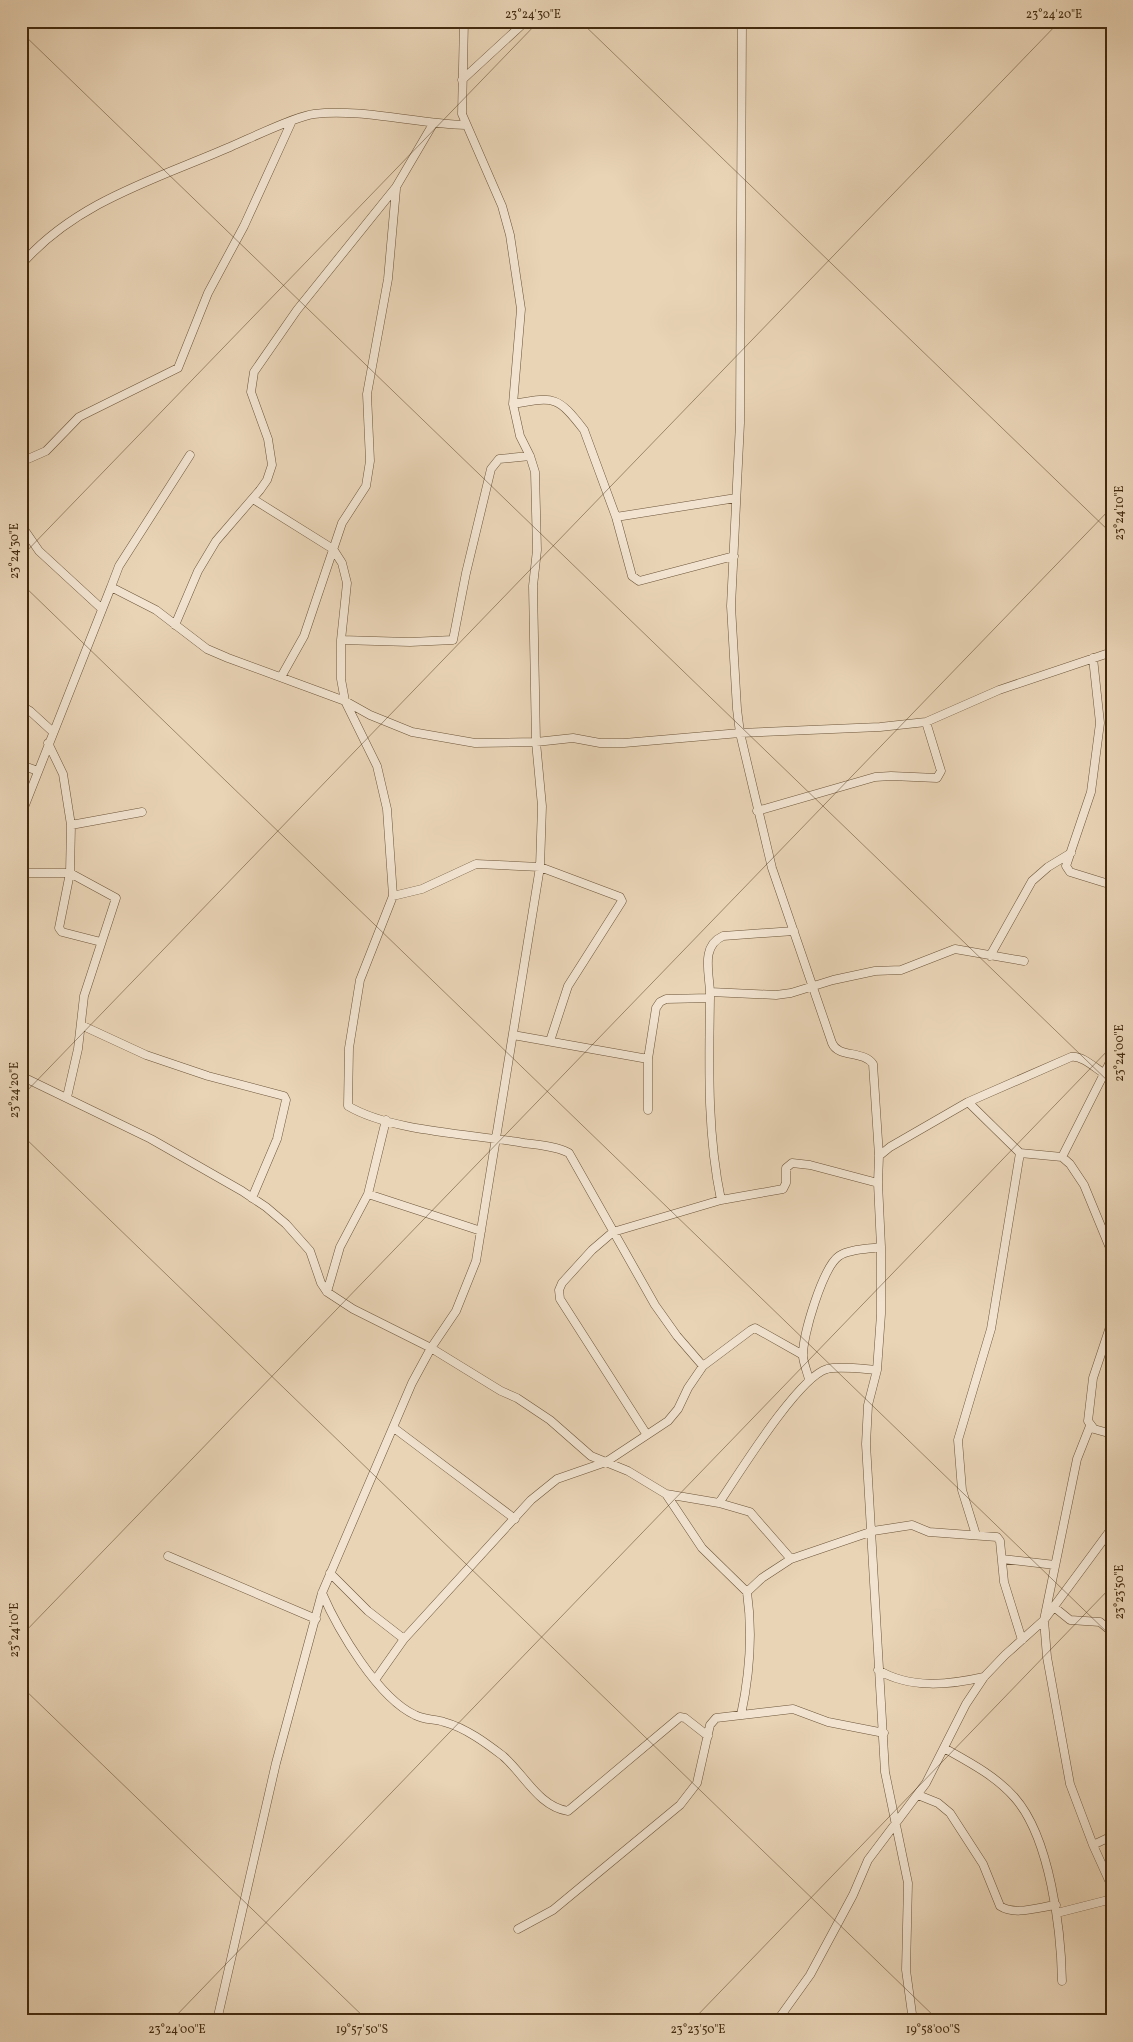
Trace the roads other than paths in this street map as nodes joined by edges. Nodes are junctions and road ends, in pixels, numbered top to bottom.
1 (464, 21) edge
2 (526, 21) edge
3 (742, 21) edge
4 (462, 80) junction
5 (291, 122) junction
6 (433, 124) junction
7 (465, 125) junction
8 (396, 187) junction
9 (21, 265) edge
10 (513, 404) junction
11 (190, 455) dead end
12 (530, 456) junction
13 (21, 462) edge
14 (736, 498) junction
15 (253, 499) junction
16 (616, 517) junction
17 (21, 525) edge
18 (333, 549) junction
19 (734, 556) junction
20 (111, 588) junction
21 (102, 609) junction
22 (175, 625) junction
23 (341, 640) junction
24 (1112, 652) edge
25 (1093, 658) junction
26 (281, 677) junction
27 (345, 701) junction
28 (21, 706) edge
29 (926, 722) junction
30 (53, 732) junction
31 (740, 733) junction
32 (536, 742) junction
33 (48, 743) junction
34 (21, 764) edge
35 (38, 771) junction
36 (757, 811) junction
37 (142, 812) dead end
38 (21, 815) edge
39 (71, 825) junction
40 (1071, 853) junction
41 (540, 867) junction
42 (70, 872) junction
43 (21, 873) edge
44 (1112, 886) edge
45 (393, 896) junction
46 (794, 931) junction
47 (101, 942) junction
48 (990, 956) junction
49 (1024, 961) dead end
50 (812, 988) junction
51 (710, 995) junction
52 (80, 1025) junction
53 (513, 1035) junction
54 (550, 1042) junction
55 (1112, 1058) edge
56 (648, 1059) junction
57 (1103, 1075) junction
58 (21, 1076) edge
59 (1112, 1078) edge
60 (67, 1097) junction
61 (968, 1102) junction
62 (648, 1110) dead end
63 (386, 1120) junction
64 (496, 1138) junction
65 (1020, 1153) junction
66 (879, 1156) junction
67 (1062, 1157) junction
68 (878, 1183) junction
69 (368, 1194) junction
70 (252, 1198) junction
71 (721, 1200) junction
72 (481, 1231) junction
73 (613, 1232) junction
74 (881, 1247) junction
75 (1112, 1252) edge
76 (327, 1292) junction
77 (1112, 1302) edge
78 (431, 1348) junction
79 (803, 1356) junction
80 (703, 1366) junction
81 (877, 1370) junction
82 (810, 1379) junction
83 (1090, 1426) junction
84 (394, 1428) junction
85 (1112, 1434) edge
86 (647, 1435) junction
87 (606, 1462) junction
88 (666, 1494) junction
89 (719, 1503) junction
90 (515, 1519) junction
91 (1112, 1528) edge
92 (873, 1531) junction
93 (976, 1535) junction
94 (168, 1556) dead end
95 (791, 1559) junction
96 (1002, 1559) junction
97 (1055, 1565) junction
98 (330, 1574) junction
99 (747, 1592) junction
100 (322, 1593) junction
101 (1054, 1607) junction
102 (316, 1619) junction
103 (1044, 1620) junction
104 (1112, 1632) edge
105 (404, 1639) junction
106 (1022, 1640) junction
107 (878, 1670) junction
108 (984, 1678) junction
109 (375, 1680) junction
110 (741, 1715) junction
111 (884, 1733) junction
112 (708, 1736) junction
113 (944, 1748) junction
114 (918, 1794) junction
115 (896, 1825) junction
116 (1112, 1836) edge
117 (1093, 1845) junction
118 (1112, 1887) edge
119 (1112, 1899) edge
120 (1056, 1909) junction
121 (518, 1929) dead end
122 (1062, 1981) dead end
123 (227, 2021) edge
124 (778, 2021) edge
125 (913, 2021) edge

1 - 4 street
2 - 4 street
3 - 14 street
4 - 7 street
5 - 6 street
5 - 9 street
5 - 13 street
6 - 7 street
6 - 8 street
7 - 10 street
8 - 15 street
8 - 18 street
10 - 12 street
10 - 16 street
11 - 20 street
12 - 23 street
12 - 32 street
14 - 16 street
14 - 19 street
15 - 18 street
15 - 22 street
16 - 19 street
17 - 21 street
18 - 23 street
18 - 26 street
19 - 31 street
20 - 21 street
20 - 22 street
21 - 30 street
22 - 26 street
23 - 27 street
24 - 25 street
25 - 29 street
25 - 40 street
26 - 27 street
27 - 32 street
27 - 45 street
28 - 30 street
29 - 31 street
29 - 36 street
30 - 33 street
31 - 32 street
31 - 36 street
32 - 41 street
33 - 35 street
33 - 39 street
34 - 35 street
35 - 38 street
36 - 46 street
37 - 39 street
39 - 42 street
40 - 44 street
40 - 48 street
41 - 45 street
41 - 53 street
41 - 54 street
42 - 43 street
42 - 47 street
42 - 47 street
45 - 63 street
46 - 50 street
46 - 51 street
47 - 52 street
48 - 49 street
48 - 50 street
50 - 51 street
50 - 66 street
51 - 56 street
51 - 71 street
52 - 60 street
52 - 70 street
53 - 54 street
53 - 64 street
54 - 56 street
55 - 57 street
56 - 62 street
57 - 59 street
57 - 61 street
57 - 67 street
58 - 60 street
60 - 70 street
61 - 65 street
61 - 66 street
63 - 64 street
63 - 69 street
64 - 72 street
64 - 73 street
65 - 67 street
65 - 93 street
66 - 68 street
67 - 75 street
68 - 71 street
68 - 74 street
69 - 72 street
69 - 76 street
70 - 76 street
71 - 73 street
72 - 78 street
73 - 80 street
73 - 86 street
74 - 79 street
74 - 81 street
76 - 78 street
77 - 83 street
78 - 84 street
78 - 87 street
79 - 80 street
79 - 82 street
80 - 86 street
81 - 82 street
81 - 92 street
82 - 89 street
83 - 85 street
83 - 97 street
84 - 90 street
84 - 98 street
86 - 87 street
87 - 88 street
87 - 90 street
88 - 89 street
88 - 99 street
89 - 95 street
90 - 105 street
91 - 101 street
92 - 93 street
92 - 95 street
92 - 107 street
93 - 96 street
94 - 102 street
95 - 99 street
96 - 97 street
96 - 106 street
97 - 103 street
98 - 100 street
98 - 105 street
99 - 110 street
100 - 102 street
100 - 109 street
101 - 103 street
101 - 104 street
102 - 123 street
103 - 106 street
103 - 117 street
105 - 109 street
106 - 108 street
107 - 108 street
107 - 111 street
108 - 113 street
109 - 112 street
110 - 111 street
110 - 112 street
111 - 115 street
112 - 121 street
113 - 114 street
113 - 120 street
114 - 115 street
114 - 120 street
115 - 124 street
115 - 125 street
116 - 117 street
117 - 118 street
119 - 120 street
120 - 122 street

